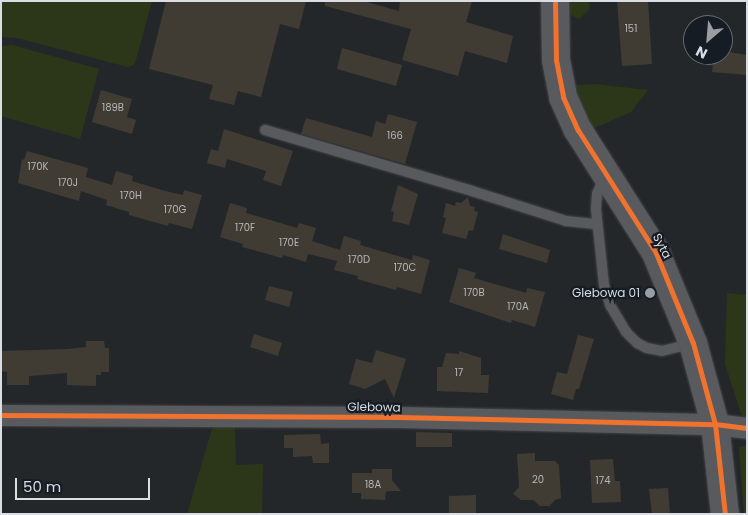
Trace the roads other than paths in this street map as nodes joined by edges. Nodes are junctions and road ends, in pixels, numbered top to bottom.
1 (555, 1) edge
2 (265, 130) dead end
3 (606, 175) junction
4 (597, 224) junction
5 (693, 343) junction
6 (1, 415) edge
7 (715, 424) junction
8 (747, 428) edge
9 (725, 514) edge

1 - 3 street, Syta
2 - 4 lane
3 - 4 lane
3 - 5 street, Syta
4 - 5 lane
5 - 7 street, Syta
6 - 7 street, Glebowa
7 - 8 street, Glebowa
7 - 9 street, Syta

